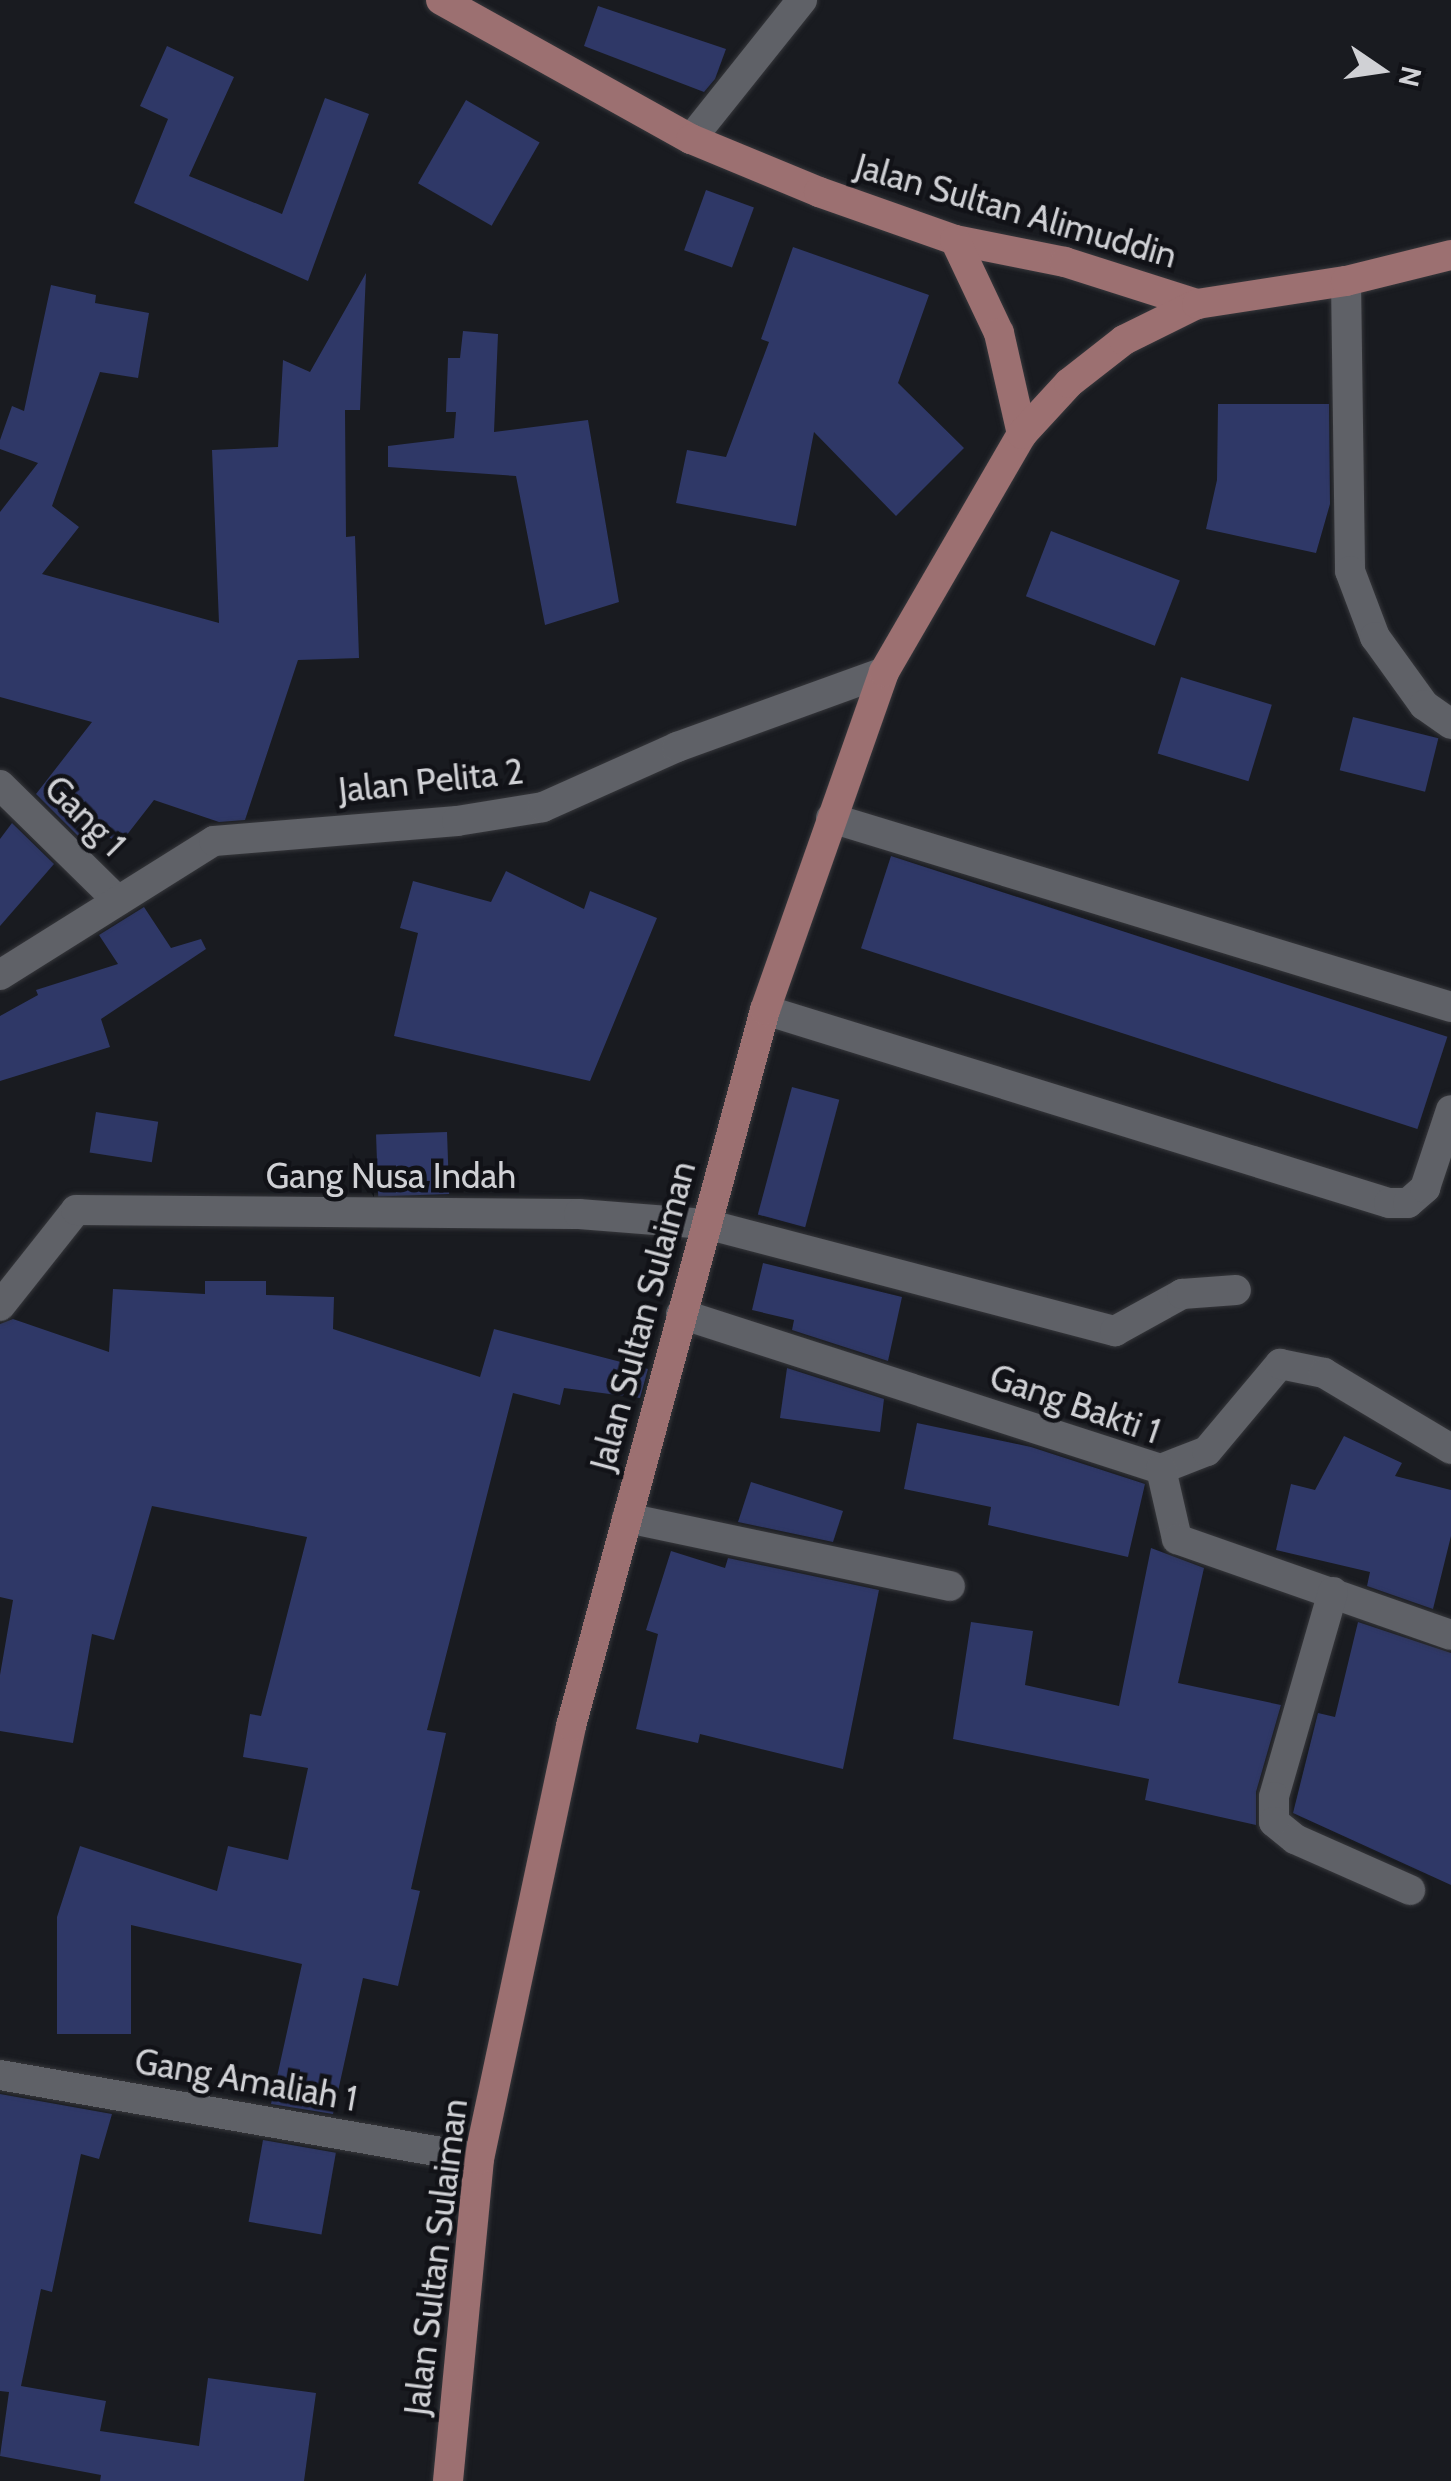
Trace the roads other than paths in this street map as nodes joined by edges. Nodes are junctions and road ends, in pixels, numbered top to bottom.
1 (441, 0) edge
2 (802, 0) edge
3 (692, 139) junction
4 (955, 240) junction
5 (1451, 255) edge
6 (1346, 281) junction
7 (1197, 304) junction
8 (1022, 434) junction
9 (884, 672) junction
10 (1451, 724) edge
11 (0, 784) edge
12 (831, 818) junction
13 (118, 900) junction
14 (0, 975) edge
15 (1451, 1006) edge
16 (765, 1010) junction
17 (1451, 1110) edge
18 (706, 1224) junction
19 (1236, 1290) dead end
20 (0, 1306) edge
21 (681, 1314) junction
22 (1451, 1449) edge
23 (1160, 1469) junction
24 (627, 1518) junction
25 (950, 1586) dead end
26 (1333, 1592) junction
27 (1451, 1635) edge
28 (1410, 1890) dead end
29 (0, 2074) edge
30 (479, 2159) junction
31 (448, 2481) edge

1 - 3 main road, Jalan Sultan Alimuddin
2 - 3 street
3 - 4 main road, Jalan Sultan Alimuddin
4 - 7 main road, Jalan Sultan Alimuddin
4 - 8 main road
5 - 6 main road
6 - 7 main road
6 - 10 street
7 - 8 main road, Jalan Sultan Sulaiman
8 - 9 main road, Jalan Sultan Sulaiman
9 - 12 main road, Jalan Sultan Sulaiman
9 - 13 street, Jalan Pelita 2
11 - 13 street, Gang 1
12 - 15 street
12 - 16 main road, Jalan Sultan Sulaiman
13 - 14 street, Jalan Pelita 2
16 - 17 street
16 - 18 main road, Jalan Sultan Sulaiman
18 - 19 street, Gang Nusa Indah
18 - 20 street, Gang Nusa Indah
18 - 21 main road, Jalan Sultan Sulaiman
21 - 23 street, Gang Bakti 1
21 - 24 main road, Jalan Sultan Sulaiman
22 - 23 street
23 - 26 street, Gang Bakti 1
24 - 25 street
24 - 30 main road, Jalan Sultan Sulaiman
26 - 27 street, Gang Bakti 1
26 - 28 street
29 - 30 street, Gang Amaliah 1
30 - 31 main road, Jalan Sultan Sulaiman

